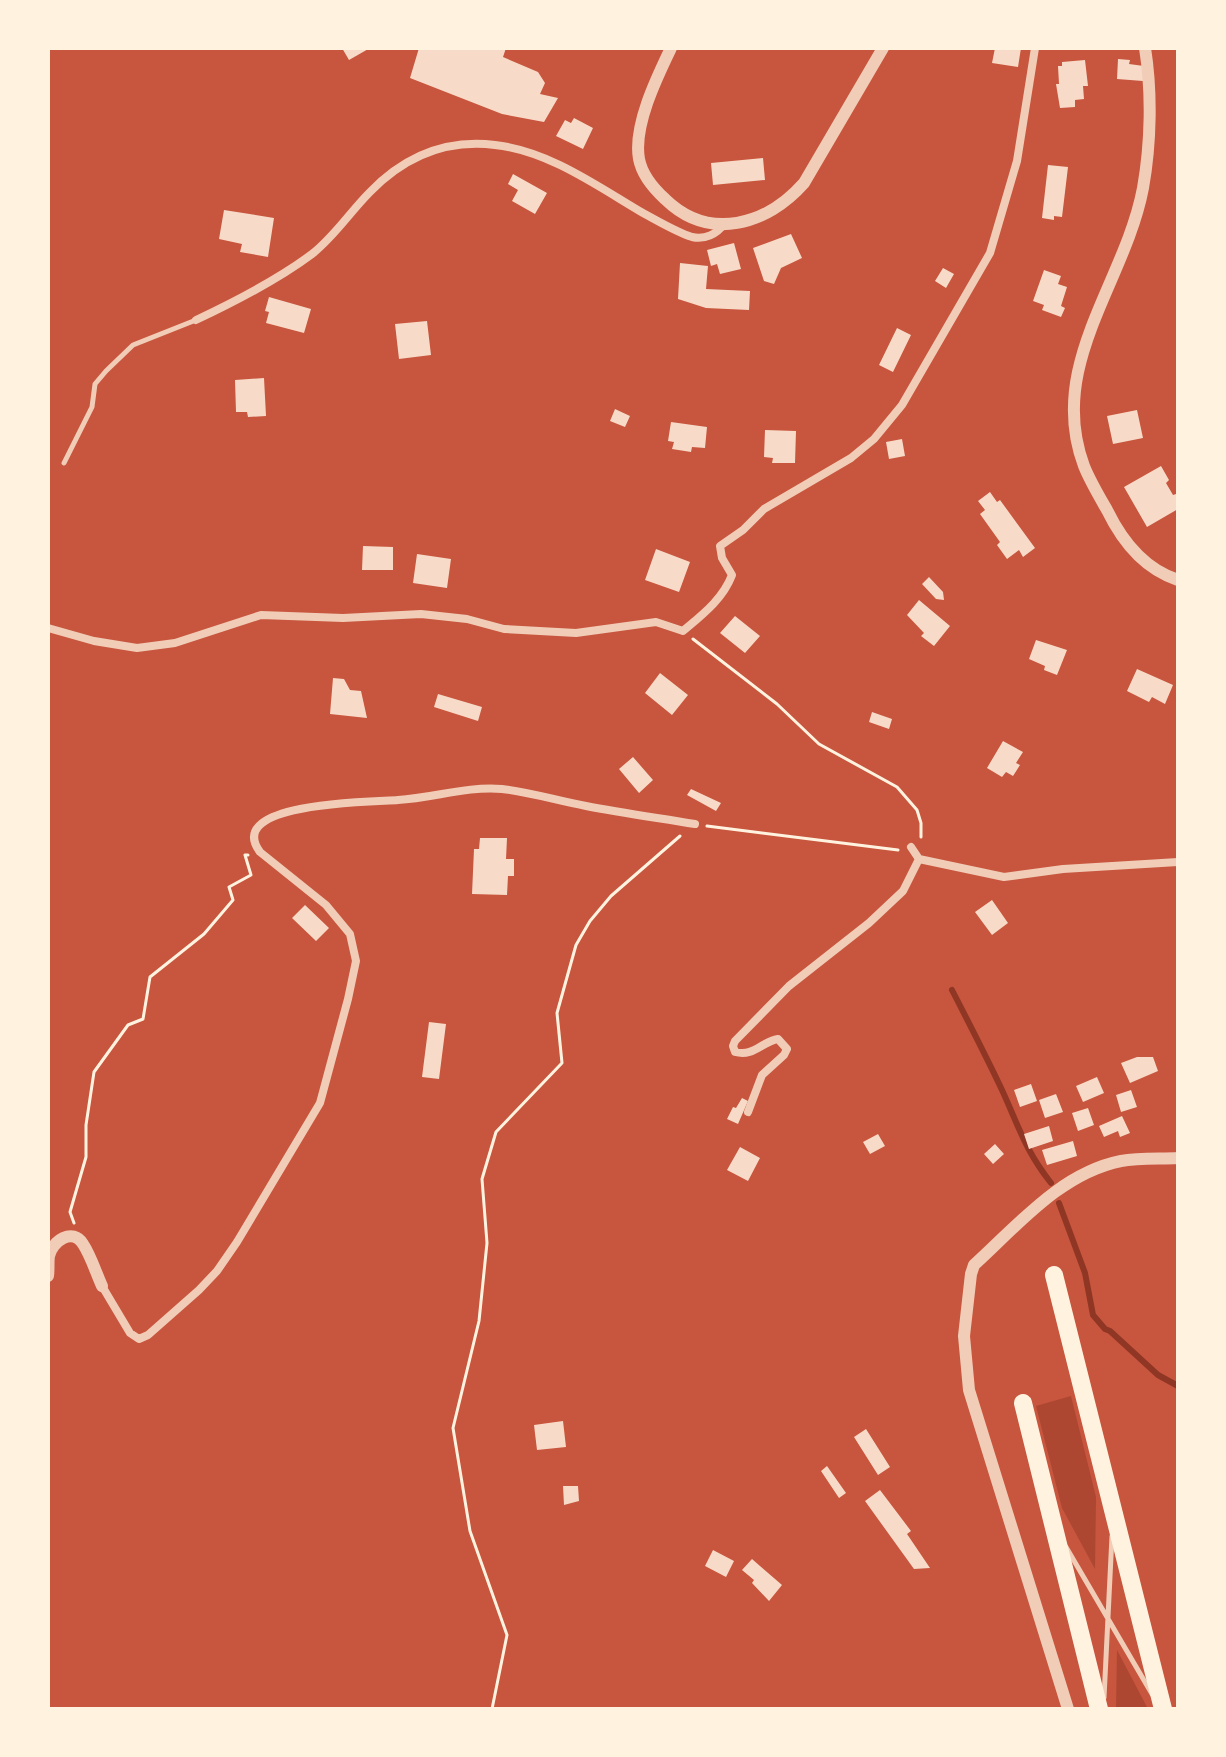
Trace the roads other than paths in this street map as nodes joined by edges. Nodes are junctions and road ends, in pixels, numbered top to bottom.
1 (671, 48) edge
2 (883, 48) edge
3 (1035, 48) edge
4 (1145, 48) edge
5 (724, 224) junction
6 (196, 320) joint
7 (64, 463) dead end
8 (1178, 580) edge
9 (48, 628) edge
10 (695, 824) road end
11 (911, 847) road end
12 (919, 859) junction
13 (1178, 862) edge
14 (748, 1112) dead end
15 (1178, 1158) edge
16 (1054, 1275) dead end
17 (48, 1276) edge
18 (102, 1286) joint
19 (1023, 1403) dead end
20 (1113, 1515) junction
21 (1055, 1529) junction
22 (1108, 1615) junction
23 (1068, 1709) edge
24 (1101, 1709) edge
25 (1161, 1709) edge

1 - 5 street
2 - 5 street
3 - 9 street
4 - 8 street
5 - 6 street
6 - 7 lane
10 - 18 street
11 - 12 street
12 - 13 street
12 - 14 street
15 - 23 street
16 - 20 highway
17 - 18 street
19 - 21 highway
20 - 22 lane
20 - 25 highway
21 - 22 lane
21 - 24 highway
22 - 24 lane
22 - 25 lane

